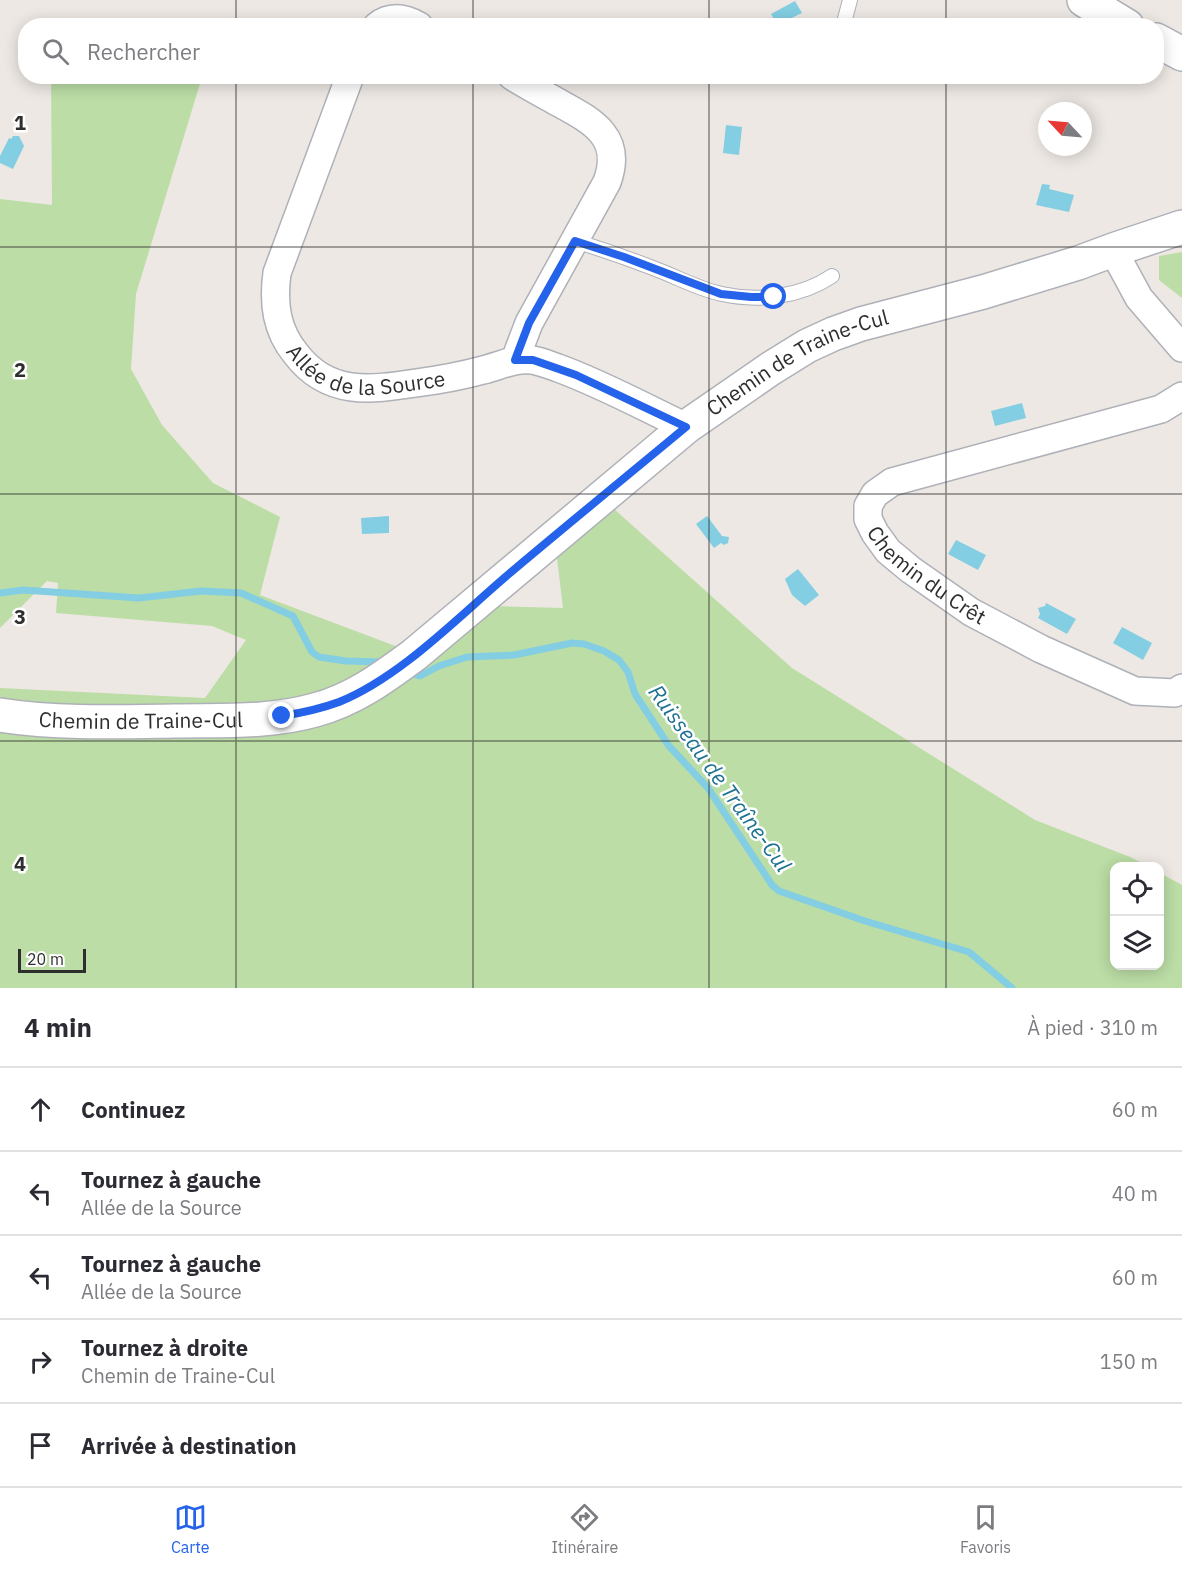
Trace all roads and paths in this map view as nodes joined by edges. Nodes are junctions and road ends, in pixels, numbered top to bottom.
1 (850, 0) edge
2 (1084, 0) edge
3 (845, 18) edge
4 (1114, 18) edge
5 (1164, 44) edge
6 (1182, 54) edge
7 (347, 84) edge
8 (526, 84) edge
9 (1182, 227) edge
10 (575, 241) junction
11 (1113, 250) junction
12 (832, 276) dead end
13 (1182, 348) edge
14 (515, 360) junction
15 (1182, 396) edge
16 (686, 427) junction
17 (1182, 688) edge
18 (0, 715) edge

1 - 3 lane
2 - 4 street
5 - 6 street
7 - 14 street, Allée de la Source
8 - 10 street
9 - 11 street, Chemin de Traine-Cul
10 - 12 lane
10 - 14 street
11 - 13 street
11 - 16 street, Chemin de Traine-Cul
14 - 16 street, Allée de la Source
15 - 17 street, Chemin du Crêt
16 - 18 street, Chemin de Traine-Cul

